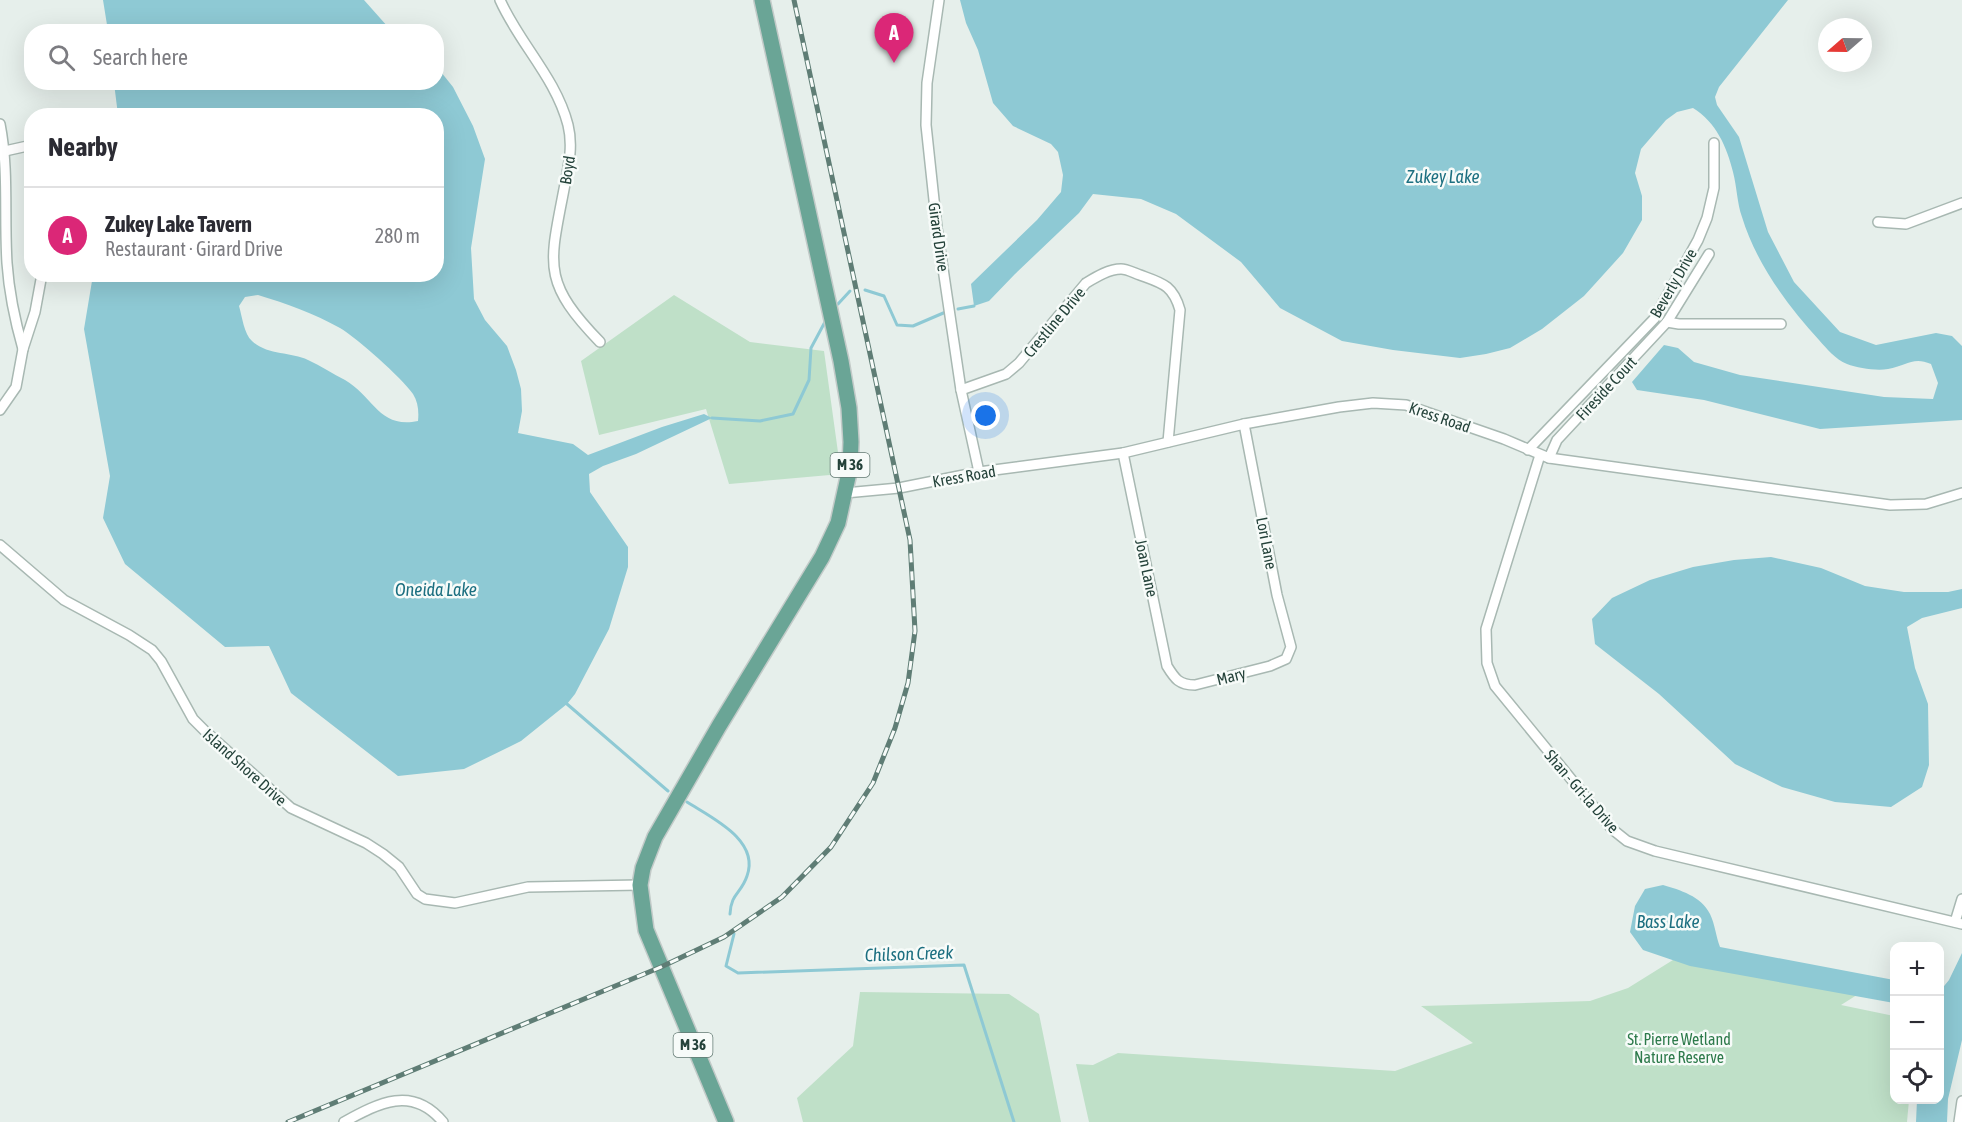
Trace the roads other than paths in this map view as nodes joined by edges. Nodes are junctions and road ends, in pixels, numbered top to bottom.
1 (500, 0) edge
2 (762, 0) edge
3 (939, 0) edge
4 (0, 124) edge
5 (1714, 143) dead end
6 (24, 147) edge
7 (5, 151) junction
8 (1962, 203) edge
9 (1878, 222) dead end
10 (1709, 254) dead end
11 (41, 282) edge
12 (1667, 322) junction
13 (1781, 324) dead end
14 (600, 342) dead end
15 (23, 349) junction
16 (961, 390) junction
17 (0, 410) edge
18 (1244, 424) junction
19 (1168, 442) junction
20 (1528, 450) junction
21 (1124, 453) junction
22 (1545, 456) junction
23 (979, 472) junction
24 (845, 493) junction
25 (1962, 493) edge
26 (0, 545) edge
27 (1287, 660) joint
28 (1176, 681) joint
29 (640, 885) junction
30 (1962, 899) edge
31 (1958, 923) edge
32 (1962, 1101) edge
33 (344, 1122) edge
34 (443, 1122) edge
35 (726, 1122) edge
36 (1959, 1122) edge

1 - 14 street, Boyd
2 - 24 main road, M 36
3 - 16 street, Girard Drive
4 - 7 street
5 - 20 street, Beverly Drive
6 - 7 street
7 - 15 street
8 - 9 street
10 - 12 street, Fireside Court
11 - 15 street
12 - 13 street
12 - 22 street, Fireside Court
15 - 17 street
16 - 19 street, Crestline Drive
16 - 23 street, Girard Drive
18 - 19 street, Kress Road
18 - 20 street, Kress Road
18 - 27 street, Lori Lane
19 - 21 street, Kress Road
20 - 22 street, Kress Road
21 - 23 street, Kress Road
21 - 28 street, Joan Lane
22 - 25 street, Kress Road
22 - 31 street, Shan - Gri-la Drive
23 - 24 street, Kress Road
24 - 29 main road, M 36
26 - 29 street, Island Shore Drive
27 - 28 street, Mary
29 - 35 main road, M 36
30 - 31 street
32 - 36 street
33 - 34 street

